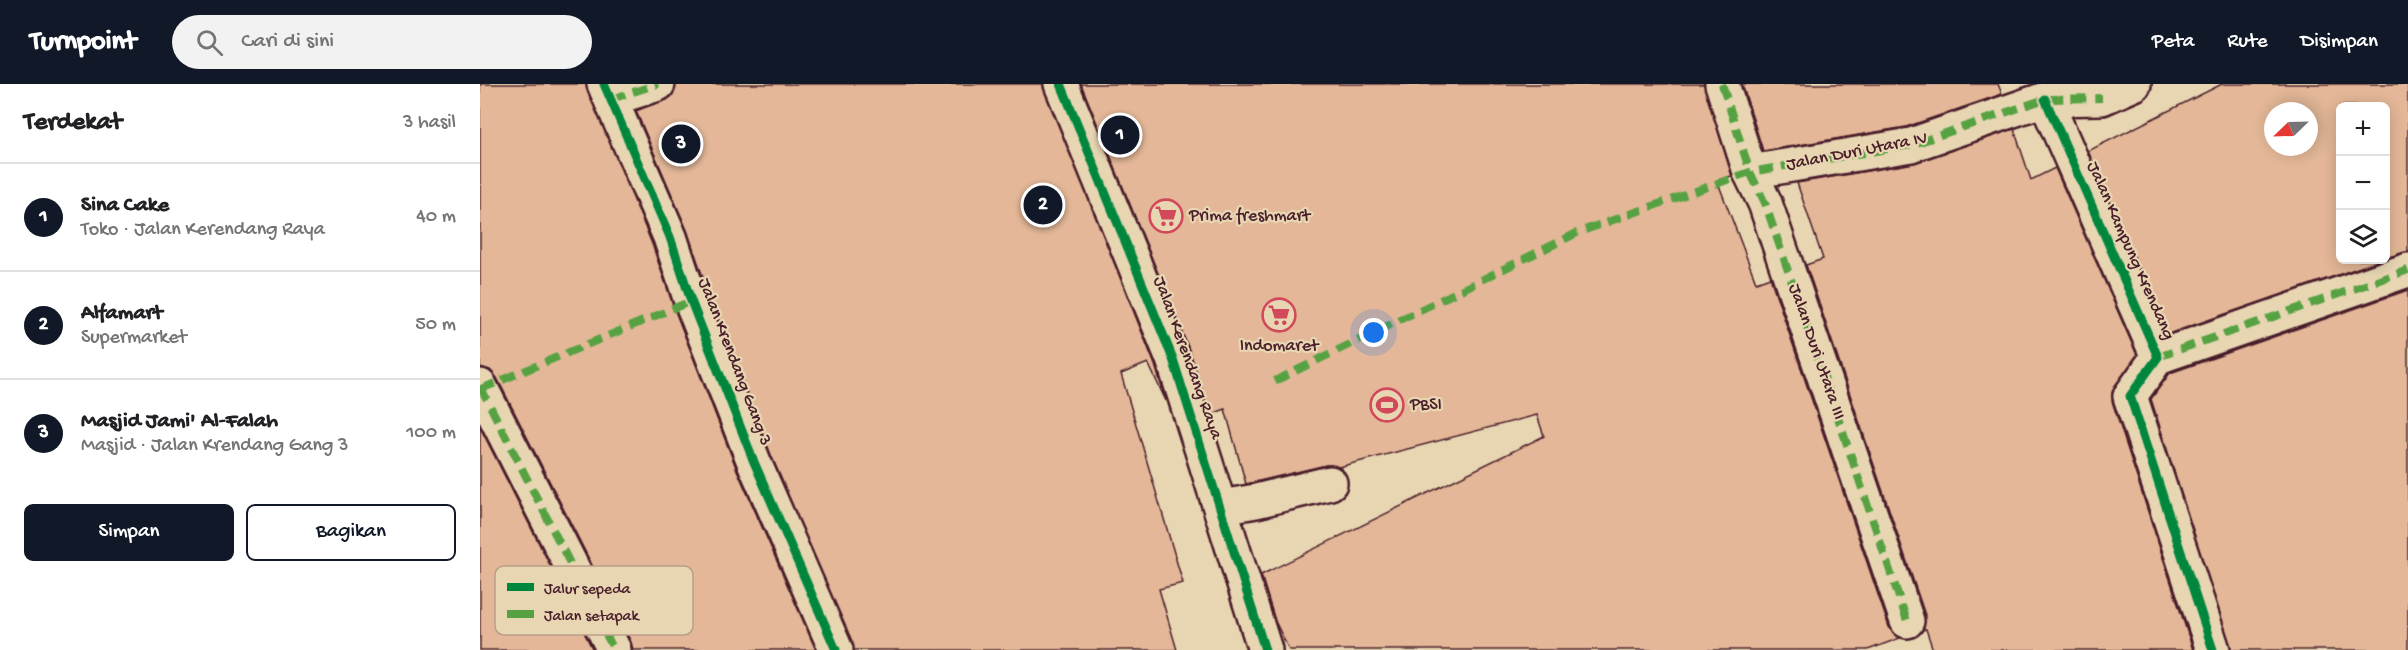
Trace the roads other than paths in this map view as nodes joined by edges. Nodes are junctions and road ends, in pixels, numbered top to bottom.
1 (658, 84) edge
2 (1061, 84) edge
3 (1722, 84) edge
4 (2134, 84) edge
5 (608, 92) edge
6 (2045, 99) junction
7 (1750, 172) junction
8 (2408, 270) edge
9 (2158, 357) junction
10 (480, 386) edge
11 (1330, 483) dead end
12 (1221, 507) junction
13 (571, 566) edge
14 (1907, 621) dead end
15 (606, 635) edge
16 (614, 650) edge
17 (836, 650) edge
18 (1265, 650) edge
19 (2213, 650) edge

1 - 5 street
2 - 12 street, Jalan Kerendang Raya
3 - 7 street, Jalan Duri Utara III
4 - 6 street, Jalan Duri Utara IV
5 - 17 street, Jalan Krendang Gang 3
6 - 7 street, Jalan Duri Utara IV
6 - 9 street, Jalan Kampung Krendang
7 - 14 street, Jalan Duri Utara III
8 - 9 street
9 - 19 street, Jalan Kampung Krendang
10 - 13 street
11 - 12 street
12 - 18 street, Jalan Kerendang Raya
15 - 16 street

